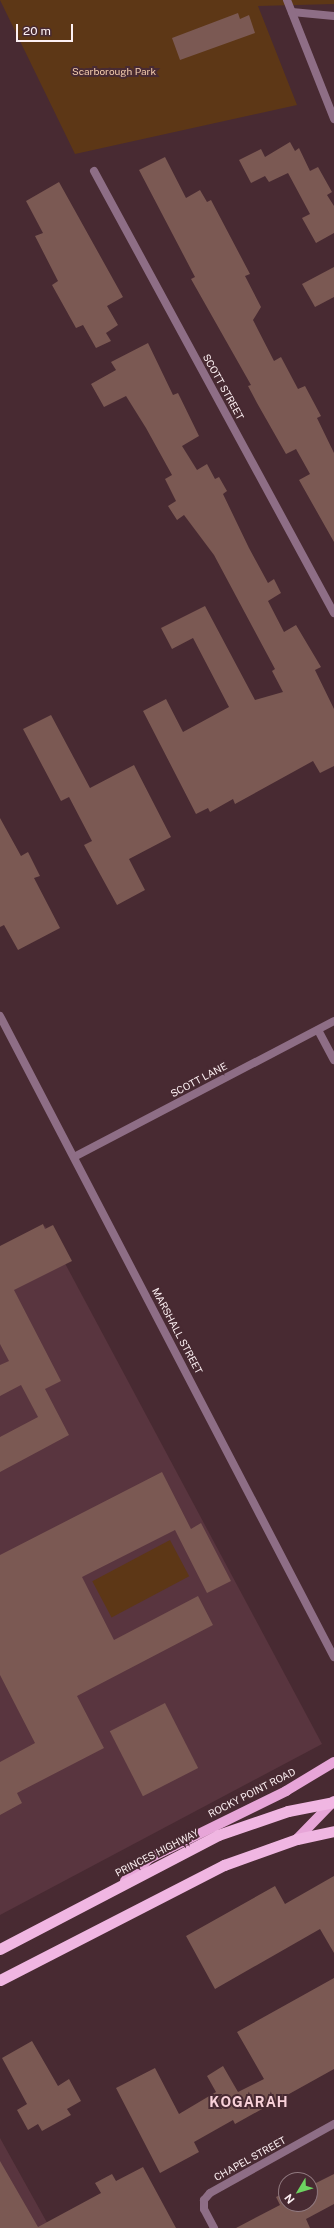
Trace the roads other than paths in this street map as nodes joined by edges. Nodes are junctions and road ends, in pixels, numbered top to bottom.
1 (287, 0) edge
2 (292, 12) junction
3 (334, 16) edge
4 (334, 119) edge
5 (94, 171) dead end
6 (334, 613) edge
7 (0, 1016) edge
8 (334, 1021) edge
9 (318, 1030) junction
10 (334, 1060) edge
11 (74, 1157) junction
12 (334, 1657) edge
13 (334, 1762) edge
14 (334, 1802) edge
15 (334, 1831) edge
16 (297, 1839) junction
17 (122, 1885) junction
18 (0, 1949) edge
19 (0, 1980) edge
20 (334, 2124) edge
21 (214, 2228) edge

1 - 2 street
2 - 3 street
2 - 4 street
5 - 6 street, SCOTT STREET
7 - 11 street, MARSHALL STREET
8 - 9 street, SCOTT LANE
9 - 10 street
9 - 11 street, SCOTT LANE
11 - 12 street, MARSHALL STREET
13 - 17 main road, ROCKY POINT ROAD
14 - 16 main road
14 - 17 highway, PRINCES HIGHWAY
15 - 16 highway
16 - 19 highway
17 - 18 highway, PRINCES HIGHWAY
20 - 21 street, CHAPEL STREET

